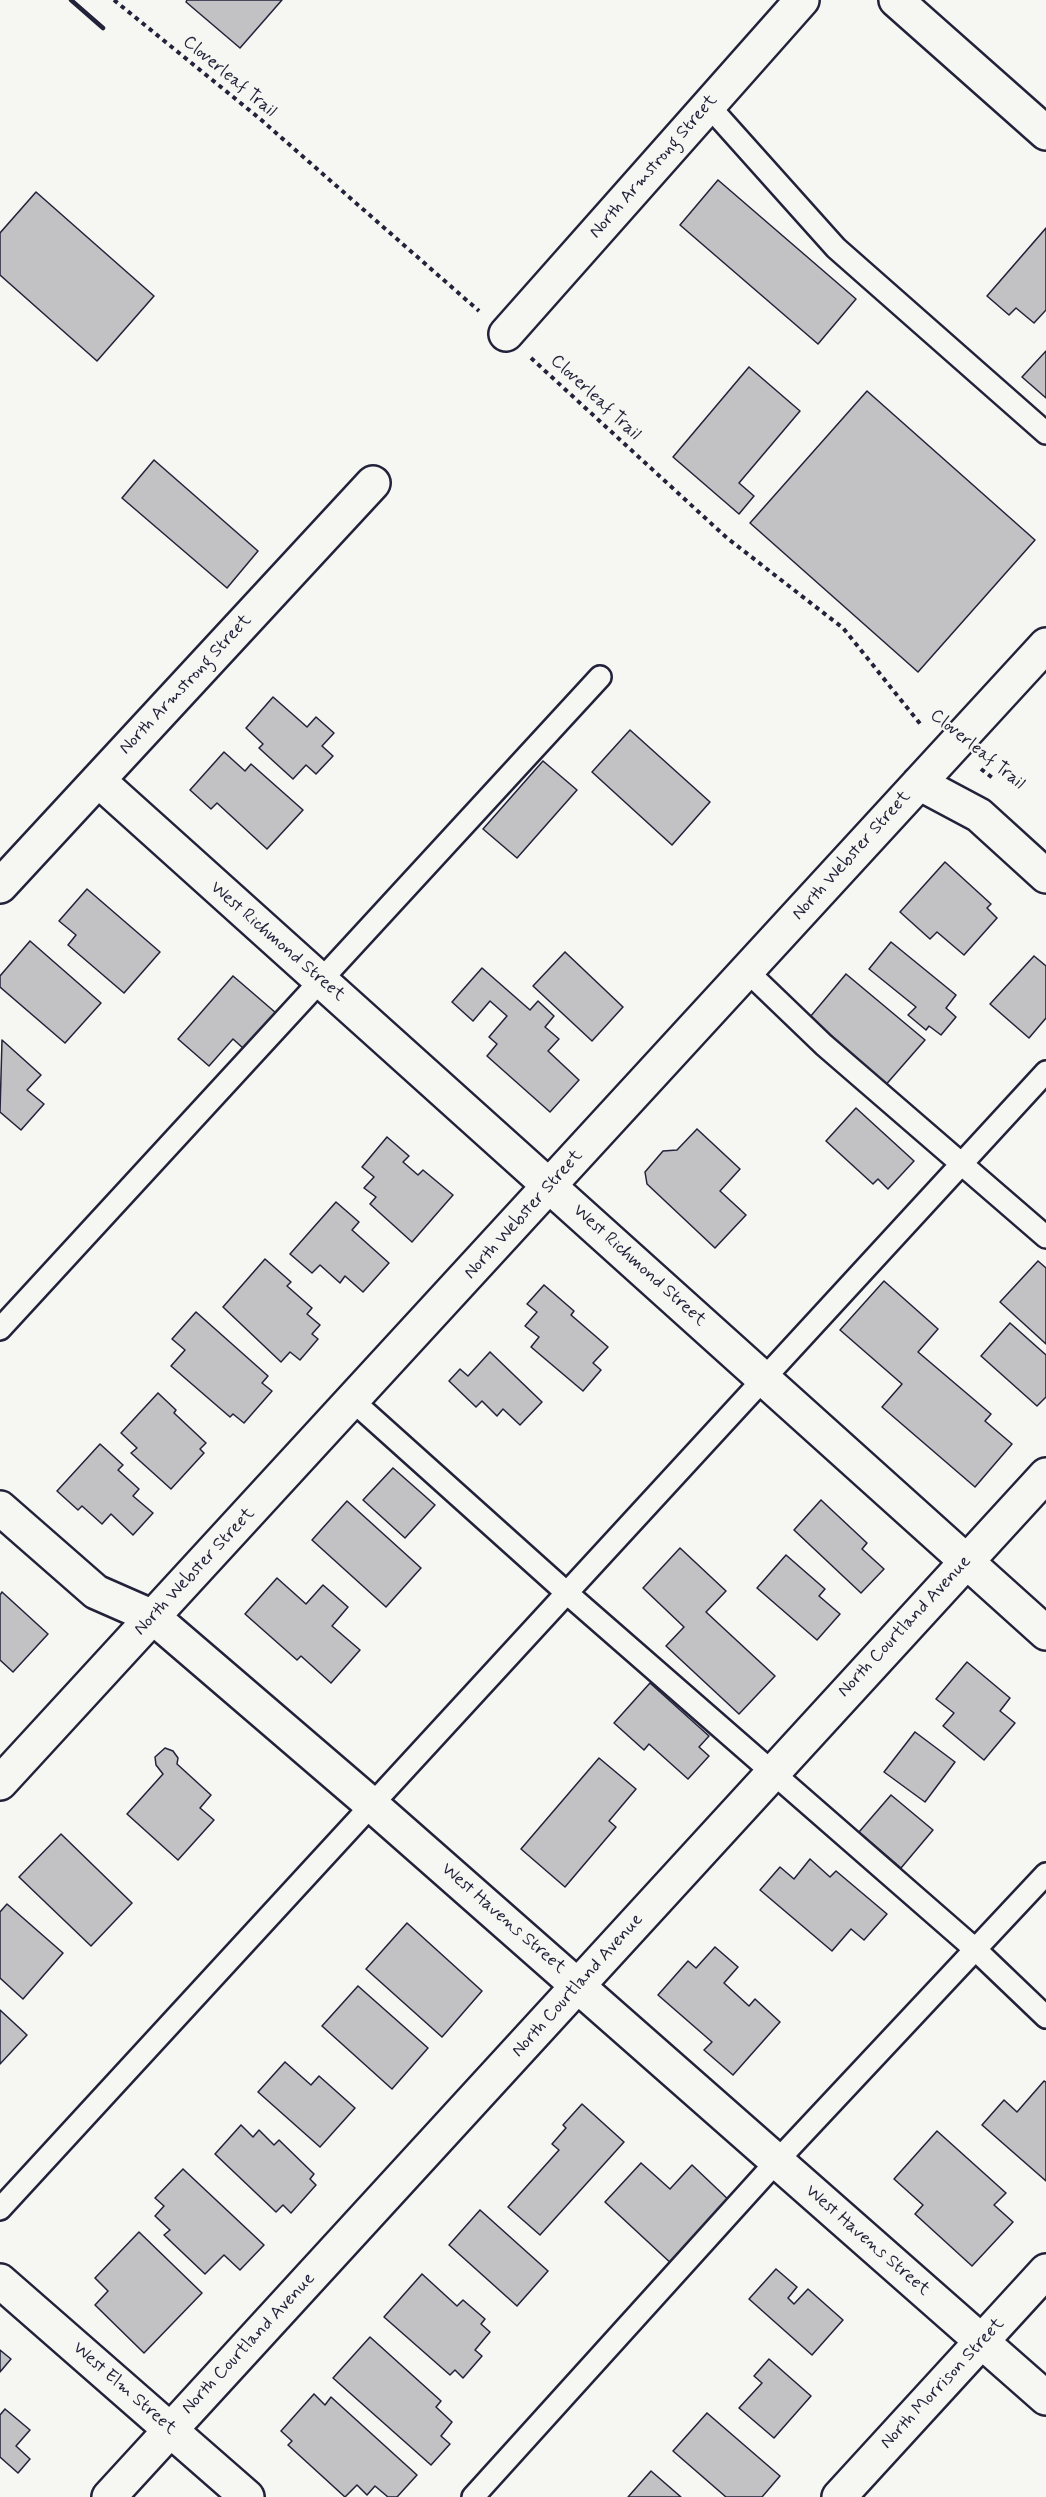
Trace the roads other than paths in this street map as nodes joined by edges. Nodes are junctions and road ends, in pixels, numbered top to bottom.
1 (802, 0) edge
2 (896, 0) edge
3 (708, 105) junction
4 (1046, 133) edge
5 (506, 334) road end
6 (1046, 433) edge
7 (373, 483) dead end
8 (1046, 645) edge
9 (600, 677) dead end
10 (98, 780) junction
11 (919, 783) junction
12 (1046, 876) edge
13 (0, 886) edge
14 (747, 971) junction
15 (321, 980) junction
16 (1046, 1072) edge
17 (962, 1164) junction
18 (550, 1186) junction
19 (1046, 1237) edge
20 (0, 1329) edge
21 (765, 1379) junction
22 (353, 1401) junction
23 (1046, 1475) edge
24 (0, 1508) edge
25 (965, 1563) junction
26 (568, 1594) junction
27 (153, 1617) junction
28 (1046, 1633) edge
29 (772, 1771) junction
30 (0, 1783) edge
31 (372, 1804) junction
32 (1046, 1874) edge
33 (976, 1950) junction
34 (579, 1986) junction
35 (1046, 2017) edge
36 (777, 2161) junction
37 (0, 2209) edge
38 (1046, 2271) edge
39 (0, 2282) edge
40 (982, 2342) junction
41 (1046, 2398) edge
42 (171, 2430) junction
43 (109, 2497) edge
44 (247, 2497) edge
45 (473, 2497) edge
46 (839, 2497) edge

1 - 3 street, North Armstrong Street
2 - 4 street
3 - 5 street, North Armstrong Street
3 - 6 lane
7 - 10 street, North Armstrong Street
8 - 11 street, North Webster Street
9 - 15 lane
10 - 13 street, North Armstrong Street
10 - 15 street, West Richmond Street
11 - 12 street
11 - 14 street, North Webster Street
14 - 17 lane
14 - 18 street, North Webster Street
15 - 18 street, West Richmond Street
15 - 20 lane
16 - 17 lane
17 - 19 lane
17 - 21 lane
18 - 21 street, West Richmond Street
18 - 22 street, North Webster Street
21 - 25 street, West Richmond Street
21 - 26 lane
22 - 26 lane
22 - 27 street, North Webster Street
23 - 25 street, North Courtland Avenue
24 - 27 street, West Havens Street
25 - 28 street, West Richmond Street
25 - 29 street, North Courtland Avenue
26 - 29 lane
26 - 31 lane
27 - 30 street, North Webster Street
27 - 31 street, West Havens Street
29 - 33 lane
29 - 34 street, North Courtland Avenue
31 - 34 street, West Havens Street
31 - 37 lane
32 - 33 lane
33 - 35 lane
33 - 36 lane
34 - 36 street, West Havens Street
34 - 42 street, North Courtland Avenue
36 - 40 street, West Havens Street
36 - 45 lane
38 - 40 street, North Morrison Street
39 - 42 street, West Elm Street
40 - 41 street, West Havens Street
40 - 46 street, North Morrison Street
42 - 43 street, North Courtland Avenue
42 - 44 street, West Elm Street

